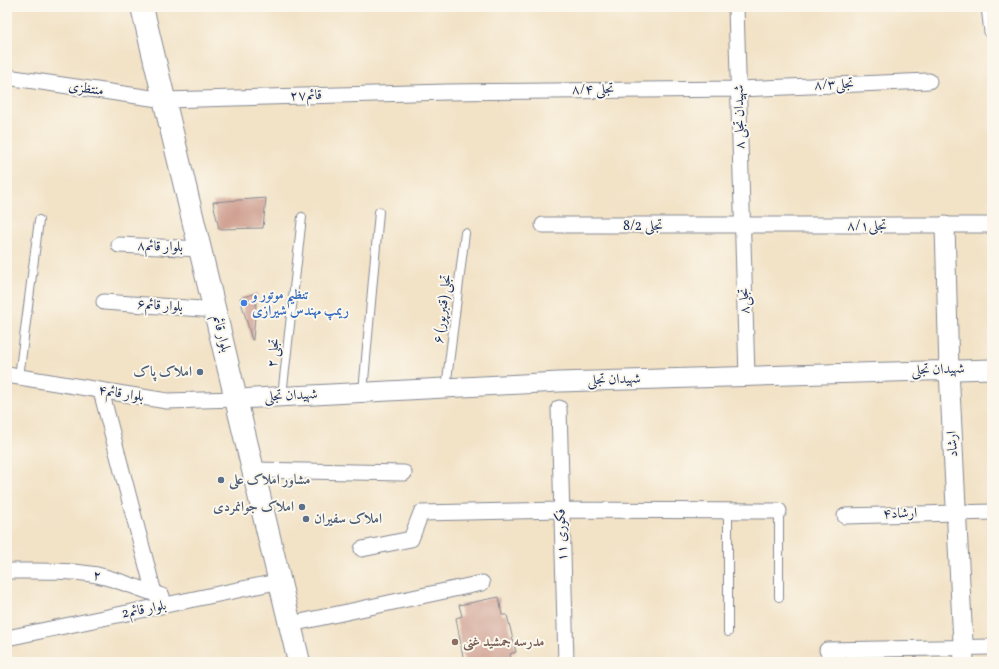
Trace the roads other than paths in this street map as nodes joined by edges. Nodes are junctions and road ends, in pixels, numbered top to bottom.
1 (142, 7) edge
2 (736, 7) edge
3 (989, 7) edge
4 (992, 32) edge
5 (7, 77) edge
6 (929, 81) dead end
7 (739, 89) junction
8 (447, 92) joint
9 (164, 100) junction
10 (379, 212) dead end
11 (302, 217) dead end
12 (39, 220) dead end
13 (992, 225) edge
14 (543, 226) dead end
15 (945, 226) junction
16 (743, 227) junction
17 (465, 233) dead end
18 (119, 245) dead end
19 (200, 249) junction
20 (104, 302) dead end
21 (215, 310) junction
22 (992, 369) edge
23 (949, 370) junction
24 (13, 376) edge
25 (748, 376) junction
26 (446, 388) junction
27 (101, 391) junction
28 (363, 392) junction
29 (282, 396) junction
30 (237, 399) junction
31 (559, 408) dead end
32 (254, 470) junction
33 (404, 473) dead end
34 (561, 510) junction
35 (728, 511) junction
36 (779, 511) joint
37 (956, 512) junction
38 (992, 512) edge
39 (845, 516) dead end
40 (362, 549) dead end
41 (7, 571) edge
42 (281, 581) junction
43 (482, 583) dead end
44 (154, 593) junction
45 (779, 597) dead end
46 (184, 602) junction
47 (291, 624) junction
48 (728, 632) dead end
49 (7, 638) edge
50 (992, 647) edge
51 (827, 650) dead end
52 (964, 655) edge
53 (299, 662) edge
54 (566, 662) edge

1 - 9 main road, بلوار قائم
2 - 7 street, شهیدان تجلی ۸
3 - 4 street
5 - 9 street, منتظزی
6 - 7 street, تجلی۸/۳
7 - 8 street, ۸/۴ تجلی
7 - 16 street, شهیدان تجلی ۸
8 - 9 street, قائم۲۷
9 - 19 main road, بلوار قائم
10 - 28 lane
11 - 29 lane, ۲ تجلی
12 - 24 lane
13 - 15 street, تجلی۸/۱
14 - 16 street, 8/2 تجلی
15 - 16 street, تجلی۸/۱
15 - 23 street, ارشاد
16 - 25 street, تجلی۸
17 - 26 lane, ۶ تجلی (قنبرپور)
18 - 19 street, بلوار قائم۸
19 - 21 main road, بلوار قائم
20 - 21 street, بلوار قائم۶
21 - 30 main road, بلوار قائم
22 - 23 street, شهیدان تجلی
23 - 25 street, شهیدان تجلی
23 - 37 street, ارشاد
24 - 27 street, بلوار قائم۴
25 - 26 street, شهیدان تجلی
26 - 28 street, شهیدان تجلی
27 - 30 street, بلوار قائم۴
27 - 44 street
28 - 29 street, شهیدان تجلی
29 - 30 street, شهیدان تجلی
30 - 32 main road, بلوار قائم
31 - 34 street, فکوری ۱۱
32 - 33 street
32 - 42 main road, بلوار قائم
34 - 35 street
34 - 40 street
34 - 54 street, فکوری ۱۱
35 - 36 street
35 - 48 lane
36 - 45 lane
37 - 38 street, ۴ارشاد
37 - 39 street, ۴ارشاد
37 - 52 street, ارشاد
41 - 44 street, ۲
42 - 46 street, 2بلوار قائم
42 - 47 main road, بلوار قائم
43 - 47 street
44 - 46 street, ۲
46 - 49 street, 2بلوار قائم
47 - 53 main road, بلوار قائم
50 - 52 street
51 - 52 street

